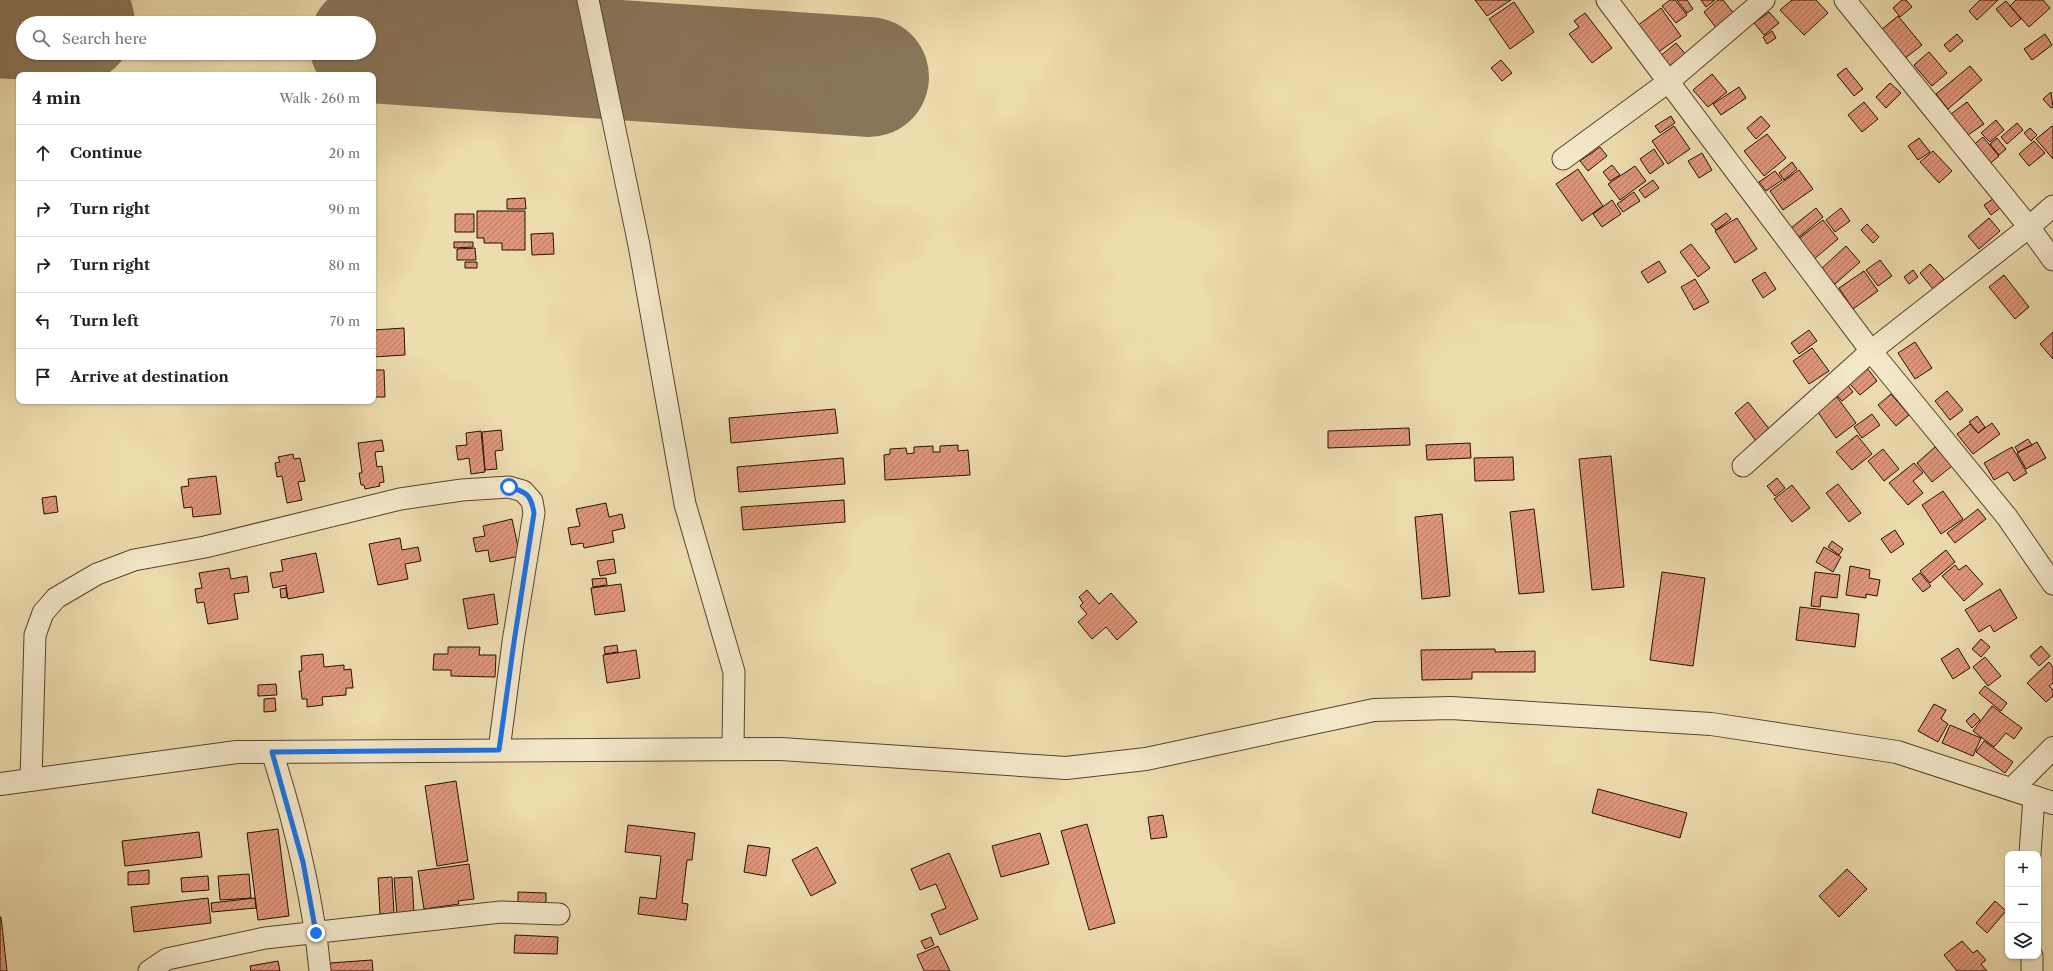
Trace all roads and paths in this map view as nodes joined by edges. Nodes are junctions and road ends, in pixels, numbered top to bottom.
1 (588, 0) edge
2 (1607, 0) edge
3 (1764, 0) edge
4 (1845, 0) edge
5 (1668, 82) junction
6 (1563, 159) dead end
7 (2053, 206) edge
8 (2029, 227) junction
9 (2053, 260) edge
10 (1872, 351) junction
11 (1743, 466) dead end
12 (2053, 584) edge
13 (2053, 748) edge
14 (499, 750) junction
15 (733, 750) junction
16 (272, 752) junction
17 (31, 780) junction
18 (0, 784) edge
19 (2012, 790) junction
20 (2044, 800) edge
21 (2031, 851) edge
22 (559, 914) dead end
23 (316, 933) junction
24 (2032, 959) edge
25 (150, 971) edge
26 (320, 971) edge
27 (2032, 971) edge

1 - 15 street
2 - 5 street
3 - 5 street
4 - 8 street
5 - 6 street
5 - 10 street
7 - 8 street
8 - 9 street
8 - 10 street
10 - 11 street
10 - 12 street
13 - 19 street
14 - 15 street
14 - 16 street
14 - 17 street
15 - 19 street
16 - 17 street
16 - 23 street
17 - 18 street
19 - 20 street
20 - 21 street
22 - 23 street
23 - 25 street
23 - 26 street
24 - 27 street

